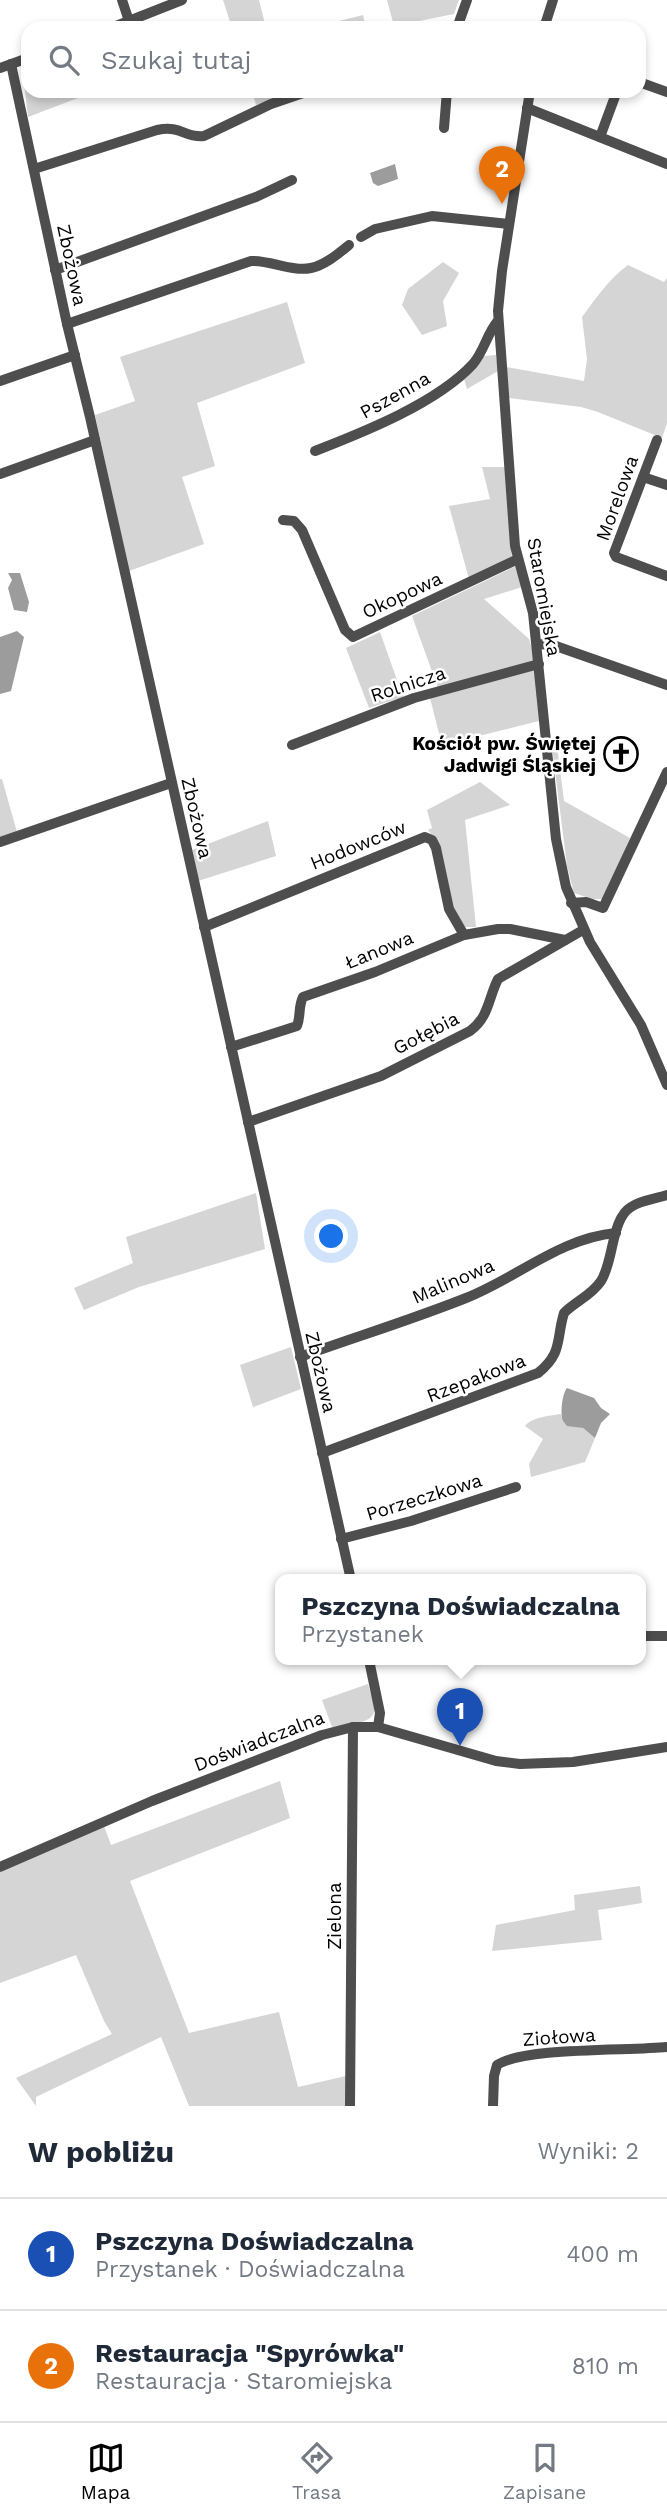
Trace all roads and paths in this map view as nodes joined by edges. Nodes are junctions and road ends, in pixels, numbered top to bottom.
1 (121, 0) edge
2 (182, 0) edge
3 (467, 0) edge
4 (553, 0) edge
5 (129, 21) edge
6 (131, 21) edge
7 (460, 21) edge
8 (546, 21) edge
9 (21, 61) edge
10 (12, 64) junction
11 (0, 68) edge
12 (646, 84) edge
13 (667, 92) edge
14 (289, 98) edge
15 (446, 98) edge
16 (529, 98) edge
17 (614, 98) edge
18 (527, 108) junction
19 (444, 128) dead end
20 (600, 136) junction
21 (667, 164) edge
22 (34, 169) junction
23 (292, 180) dead end
24 (509, 224) junction
25 (361, 237) dead end
26 (349, 245) dead end
27 (55, 270) junction
28 (498, 322) junction
29 (67, 324) junction
30 (482, 352) junction
31 (499, 353) junction
32 (75, 355) junction
33 (0, 381) edge
34 (95, 440) junction
35 (657, 440) dead end
36 (315, 452) dead end
37 (0, 474) edge
38 (643, 477) junction
39 (667, 485) edge
40 (283, 520) dead end
41 (518, 559) junction
42 (667, 576) edge
43 (537, 644) junction
44 (539, 664) junction
45 (667, 685) edge
46 (292, 745) dead end
47 (667, 772) edge
48 (171, 783) junction
49 (0, 842) edge
50 (571, 903) junction
51 (204, 927) junction
52 (583, 930) junction
53 (464, 935) junction
54 (565, 940) junction
55 (231, 1047) junction
56 (667, 1084) edge
57 (248, 1122) junction
58 (667, 1195) edge
59 (616, 1233) junction
60 (300, 1357) junction
61 (322, 1453) junction
62 (516, 1487) dead end
63 (341, 1539) junction
64 (350, 1574) edge
65 (646, 1636) edge
66 (667, 1636) edge
67 (372, 1665) edge
68 (353, 1727) junction
69 (378, 1727) junction
70 (667, 1746) edge
71 (0, 1867) edge
72 (667, 2047) edge
73 (350, 2106) edge
74 (493, 2106) edge

1 - 5 street
2 - 6 street
3 - 7 street
4 - 8 street
9 - 10 street
10 - 11 street
10 - 22 street, Zbożowa
12 - 13 street
14 - 22 street
15 - 19 street
16 - 18 street, Staromiejska
17 - 20 street
18 - 20 street
18 - 24 street, Staromiejska
20 - 21 street
22 - 27 street, Zbożowa
23 - 27 street
24 - 25 street
24 - 28 street, Staromiejska
26 - 29 street
27 - 29 street, Zbożowa
28 - 30 street, Pszenna
28 - 31 street, Staromiejska
29 - 32 street, Zbożowa
30 - 31 street
30 - 36 street, Pszenna
31 - 41 street, Staromiejska
32 - 33 street
32 - 34 street, Zbożowa
34 - 37 street
34 - 48 street, Zbożowa
35 - 38 street, Morelowa
38 - 39 street
38 - 42 street, Morelowa
40 - 41 street, Okopowa
41 - 43 street, Staromiejska
43 - 44 street, Staromiejska
43 - 45 street
44 - 46 street, Rolnicza
44 - 50 street, Staromiejska
47 - 50 street
48 - 49 street
48 - 51 street, Zbożowa
50 - 52 street, Staromiejska
51 - 53 street, Hodowców
51 - 55 street, Zbożowa
52 - 54 street, Gołębia
52 - 56 street, Staromiejska
53 - 54 street, Łanowa
53 - 55 street, Łanowa
54 - 57 street, Gołębia
55 - 57 street, Zbożowa
57 - 60 street, Zbożowa
58 - 59 street, Rzepakowa
59 - 60 street, Malinowa
59 - 61 street, Rzepakowa
60 - 61 street, Zbożowa
61 - 63 street, Zbożowa
62 - 63 street, Porzeczkowa
63 - 64 street, Zbożowa
65 - 66 street
67 - 69 street
68 - 69 street, Doświadczalna
68 - 71 street, Doświadczalna
68 - 73 street, Zielona
69 - 70 street, Doświadczalna
72 - 74 street, Ziołowa

